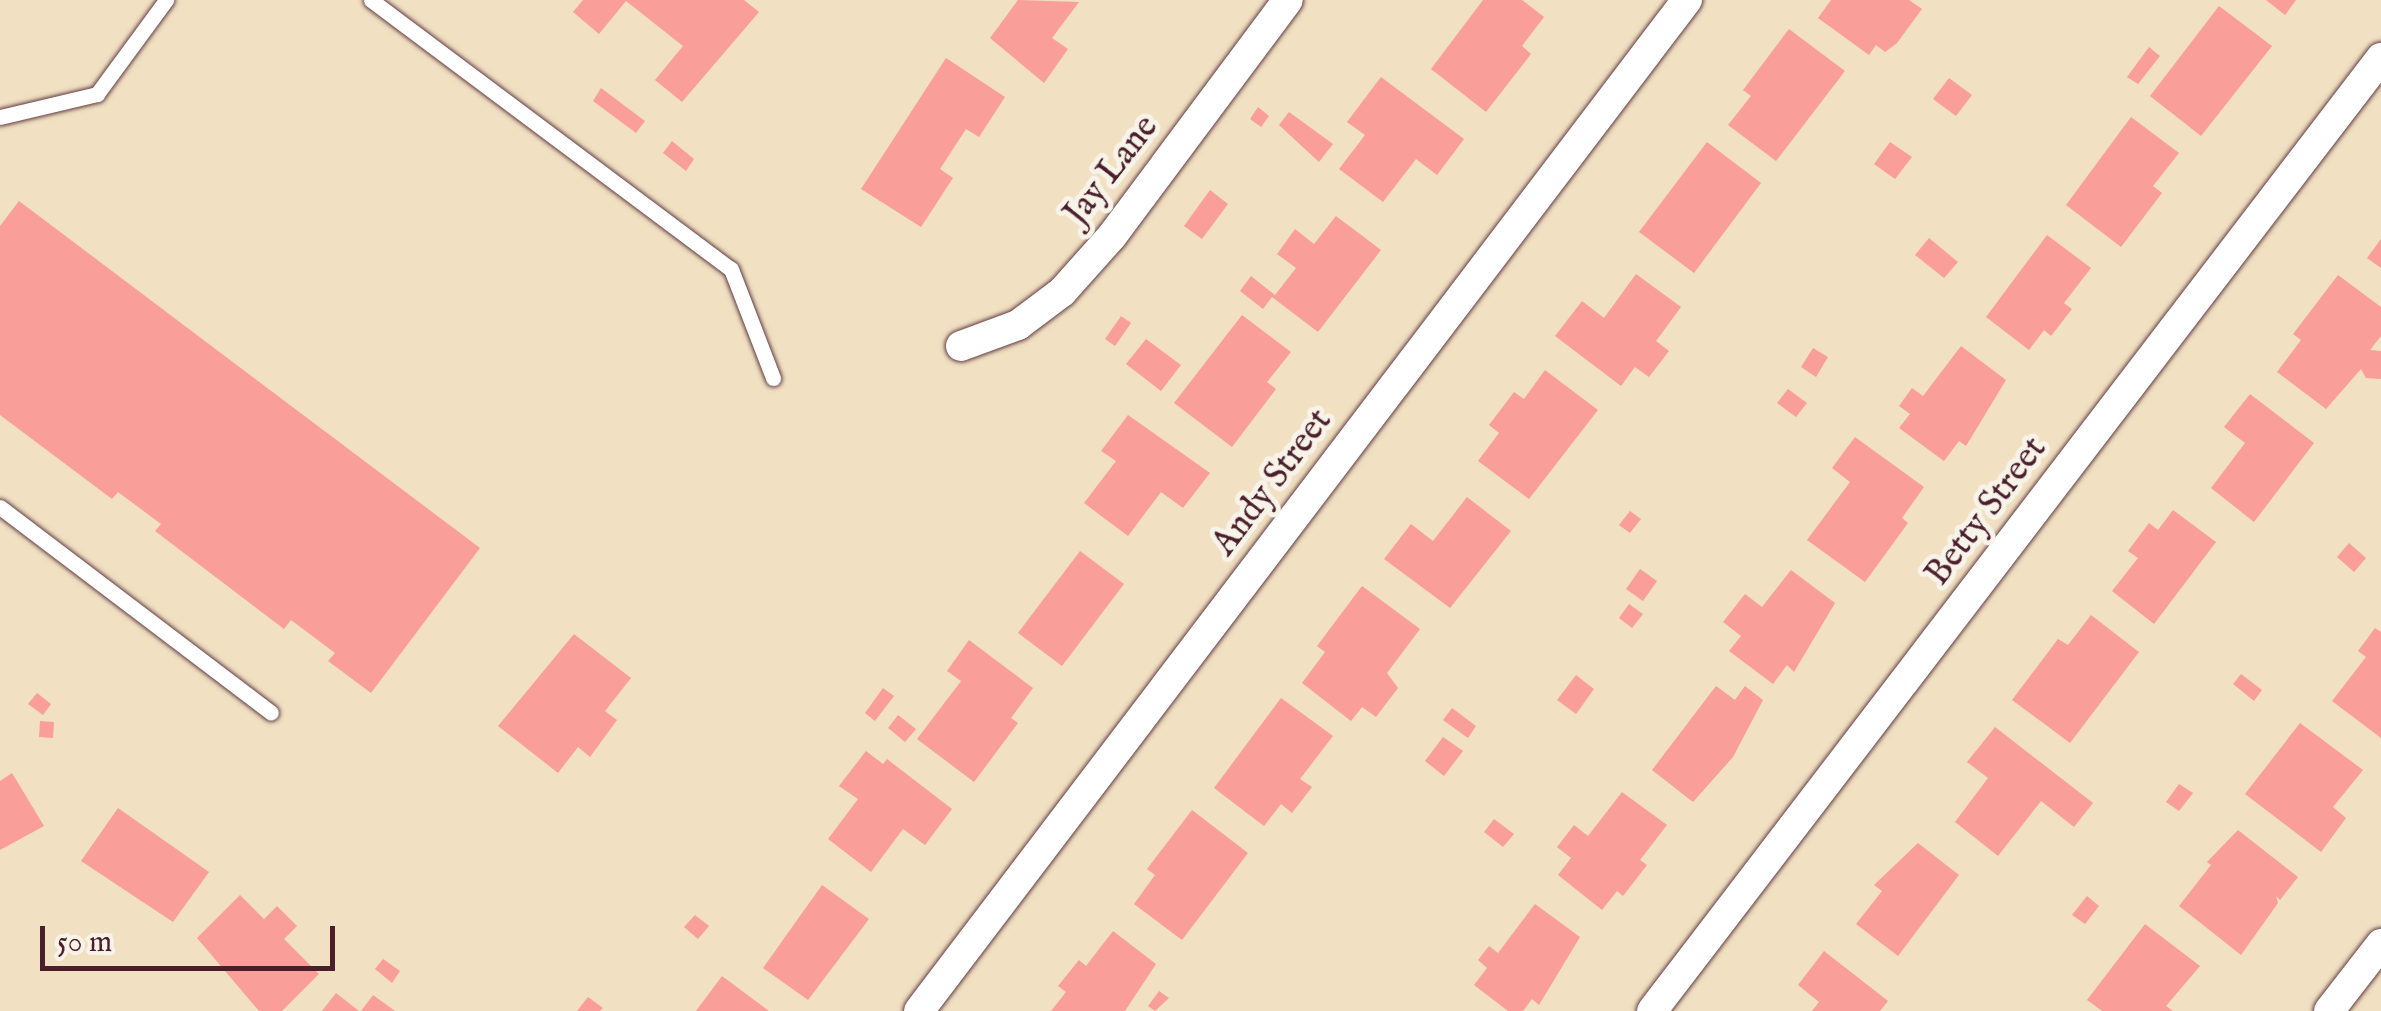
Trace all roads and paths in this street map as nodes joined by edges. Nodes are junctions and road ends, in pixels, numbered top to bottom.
1 (166, 0) edge
2 (371, 0) edge
3 (1288, 0) edge
4 (1687, 0) edge
5 (2381, 58) edge
6 (0, 117) edge
7 (961, 346) dead end
8 (773, 378) dead end
9 (0, 507) edge
10 (271, 713) dead end
11 (2381, 944) edge
12 (919, 1011) edge
13 (1652, 1011) edge
14 (2328, 1011) edge

1 - 6 lane
2 - 8 lane
3 - 7 street, Jay Lane
4 - 12 street, Andy Street
5 - 13 street, Betty Street
9 - 10 lane
11 - 14 street

